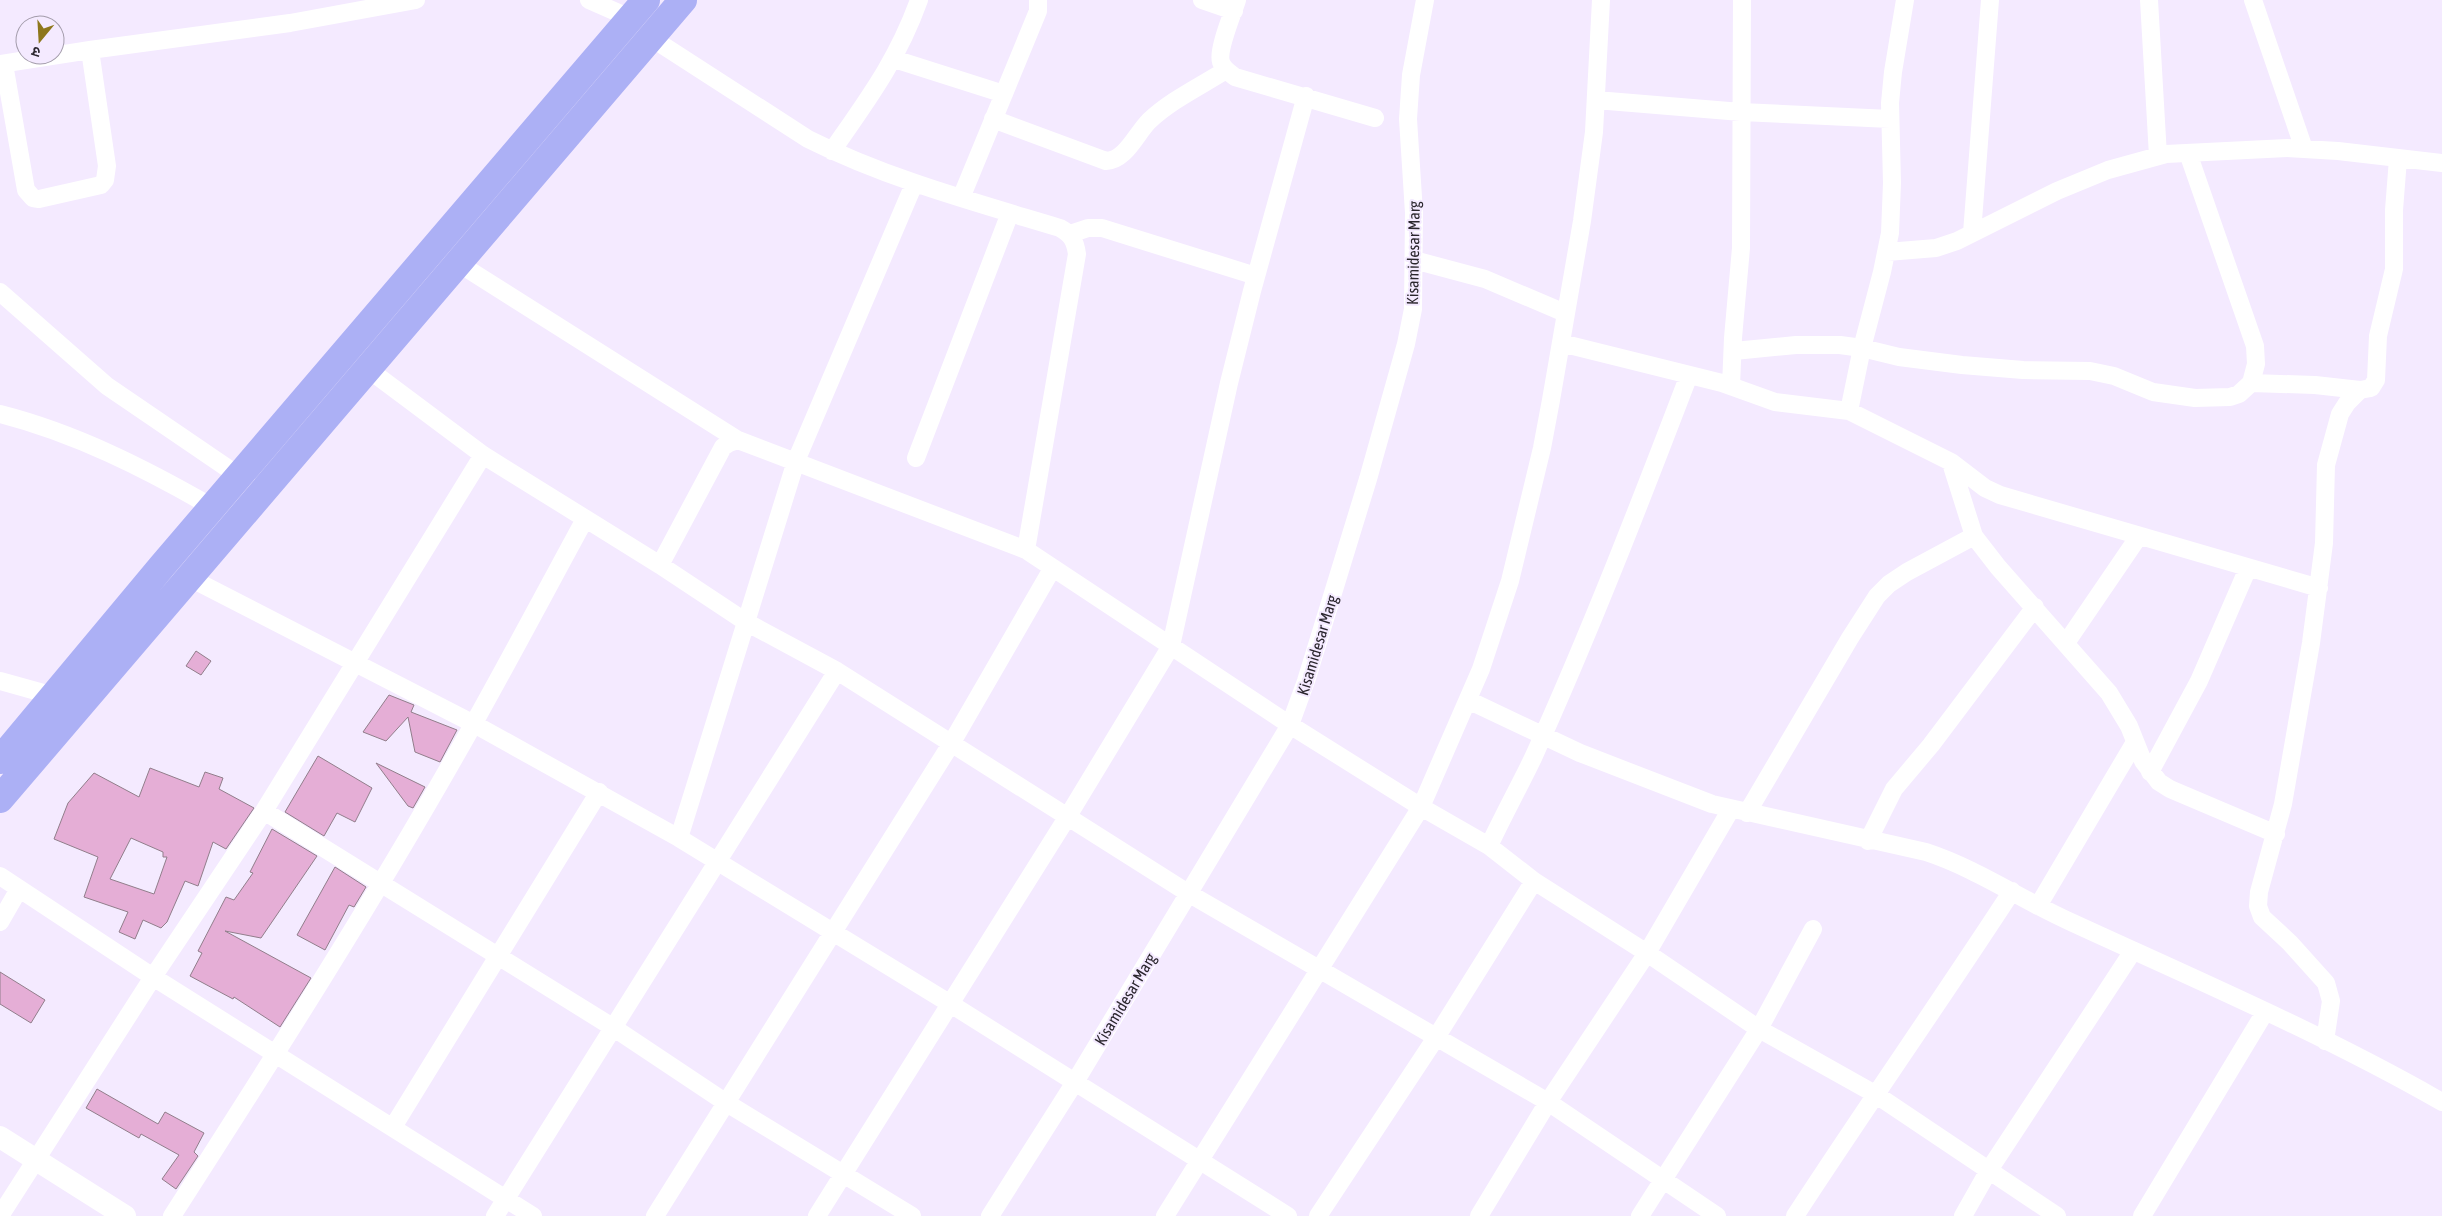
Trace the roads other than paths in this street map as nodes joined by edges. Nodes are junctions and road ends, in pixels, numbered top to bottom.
1 (416, 0) edge
2 (589, 0) edge
3 (682, 0) edge
4 (919, 0) edge
5 (1038, 0) edge
6 (1202, 0) edge
7 (1425, 0) edge
8 (1601, 0) edge
9 (1742, 0) edge
10 (1905, 0) edge
11 (1990, 0) edge
12 (2149, 0) edge
13 (2253, 0) edge
14 (1236, 5) edge
15 (638, 9) edge
16 (650, 37) junction
17 (90, 50) junction
18 (894, 59) junction
19 (2, 64) edge
20 (1226, 70) junction
21 (1004, 94) junction
22 (1306, 96) junction
23 (1596, 100) junction
24 (1741, 112) junction
25 (1375, 118) dead end
26 (993, 119) junction
27 (1890, 120) junction
28 (2304, 149) junction
29 (832, 151) junction
30 (2188, 153) junction
31 (2158, 156) junction
32 (2398, 159) junction
33 (2442, 163) edge
34 (914, 184) junction
35 (961, 198) junction
36 (1010, 213) junction
37 (1972, 233) junction
38 (1070, 234) junction
39 (1887, 252) junction
40 (1414, 260) junction
41 (458, 263) junction
42 (1256, 276) junction
43 (0, 292) edge
44 (1565, 313) junction
45 (1561, 343) junction
46 (1862, 348) junction
47 (1734, 351) junction
48 (368, 369) junction
49 (1689, 375) junction
50 (2251, 383) junction
51 (1731, 386) junction
52 (2360, 390) junction
53 (1849, 411) junction
54 (0, 414) edge
55 (738, 440) junction
56 (483, 455) junction
57 (916, 458) dead end
58 (796, 461) junction
59 (1951, 462) junction
60 (239, 476) junction
61 (212, 507) junction
62 (585, 519) junction
63 (1974, 536) junction
64 (2139, 536) junction
65 (1026, 550) junction
66 (660, 565) junction
67 (2248, 568) junction
68 (1052, 569) junction
69 (190, 578) junction
70 (2319, 588) junction
71 (2035, 607) junction
72 (746, 622) junction
73 (2066, 643) junction
74 (1171, 646) junction
75 (354, 664) junction
76 (837, 671) junction
77 (0, 681) edge
78 (54, 696) junction
79 (1468, 700) junction
80 (474, 724) junction
81 (1290, 725) junction
82 (1542, 736) junction
83 (2135, 742) junction
84 (951, 744) junction
85 (0, 760) edge
86 (2150, 772) junction
87 (599, 792) junction
88 (0, 799) edge
89 (1421, 807) junction
90 (264, 810) junction
91 (1739, 811) junction
92 (1068, 816) junction
93 (2276, 834) junction
94 (679, 838) junction
95 (1868, 840) junction
96 (1489, 846) junction
97 (718, 862) junction
98 (0, 876) edge
99 (1534, 880) junction
100 (380, 882) junction
101 (19, 889) junction
102 (2012, 892) junction
103 (1188, 893) junction
104 (2038, 906) junction
105 (0, 922) edge
106 (1813, 930) dead end
107 (831, 932) junction
108 (2133, 950) junction
109 (1647, 953) junction
110 (498, 955) junction
111 (1318, 970) junction
112 (153, 977) junction
113 (949, 1002) junction
114 (2265, 1012) junction
115 (614, 1028) junction
116 (1758, 1029) junction
117 (1437, 1036) junction
118 (2325, 1041) junction
119 (276, 1054) junction
120 (1075, 1082) junction
121 (1875, 1094) junction
122 (725, 1102) junction
123 (1548, 1102) junction
124 (2442, 1102) edge
125 (393, 1127) junction
126 (0, 1137) edge
127 (36, 1159) junction
128 (1200, 1162) junction
129 (1989, 1170) junction
130 (843, 1175) junction
131 (1662, 1181) junction
132 (506, 1197) junction
133 (0, 1216) edge
134 (125, 1216) edge
135 (172, 1216) edge
136 (494, 1216) edge
137 (532, 1216) edge
138 (655, 1216) edge
139 (817, 1216) edge
140 (912, 1216) edge
141 (990, 1216) edge
142 (1165, 1216) edge
143 (1288, 1216) edge
144 (1318, 1216) edge
145 (1479, 1216) edge
146 (1640, 1216) edge
147 (1717, 1216) edge
148 (1795, 1216) edge
149 (1963, 1216) edge
150 (2057, 1216) edge
151 (2142, 1216) edge

1 - 17 street
2 - 15 street
3 - 16 main road
4 - 18 street
5 - 21 street
6 - 14 street
7 - 40 street, Kisamidesar Marg
8 - 23 street
9 - 24 street
10 - 27 street
11 - 37 street
12 - 31 street
13 - 28 street
14 - 20 street
15 - 60 main road
16 - 29 street
16 - 41 main road
17 - 19 street
17 - 19 street
18 - 21 street
18 - 29 street
20 - 22 street
20 - 26 street
21 - 26 street
22 - 25 street
22 - 42 street
23 - 24 street
23 - 44 street
24 - 27 street
24 - 47 street
26 - 35 street
27 - 39 street
28 - 30 street
28 - 32 street
29 - 34 street
30 - 31 street
30 - 50 street
31 - 37 street
32 - 33 street
32 - 52 street
34 - 35 street
34 - 58 street
35 - 36 street
36 - 38 street
36 - 57 street
37 - 39 street
38 - 42 street
38 - 65 street
39 - 46 street
40 - 44 street
40 - 81 street, Kisamidesar Marg
41 - 48 main road
41 - 55 street
42 - 74 street
43 - 60 street
44 - 45 street
45 - 49 street
45 - 79 street
46 - 47 street
46 - 50 street
46 - 53 street
47 - 51 street
48 - 56 street
48 - 69 main road
49 - 51 street
49 - 82 street
50 - 52 street
51 - 53 street
52 - 70 street
53 - 59 street
54 - 61 street
55 - 58 street
55 - 66 street
56 - 62 street
56 - 75 street
58 - 65 street
58 - 72 street
59 - 63 street
59 - 64 street
60 - 61 main road
61 - 78 main road
62 - 66 street
62 - 80 street
63 - 71 street
63 - 91 street
64 - 67 street
64 - 73 street
65 - 68 street
66 - 72 street
67 - 70 street
67 - 86 street
68 - 74 street
68 - 84 street
69 - 75 street
69 - 88 main road
70 - 93 street
71 - 73 street
71 - 95 street
72 - 76 street
72 - 94 street
73 - 83 street
74 - 81 street
74 - 92 street
75 - 80 street
75 - 90 street
76 - 84 street
76 - 97 street
77 - 78 street
78 - 85 main road
79 - 82 street
79 - 89 street
80 - 87 street
80 - 100 street
81 - 89 street
81 - 103 street, Kisamidesar Marg
82 - 91 street
82 - 96 street
83 - 86 street
83 - 104 street
84 - 92 street
84 - 107 street
86 - 93 street
87 - 94 street
87 - 110 street
89 - 96 street
89 - 111 street
90 - 100 street
90 - 112 street
91 - 95 street
91 - 109 street
92 - 103 street
92 - 113 street
93 - 118 street
94 - 97 street
95 - 102 street
96 - 99 street
97 - 107 street
97 - 115 street
98 - 101 street
99 - 109 street
99 - 117 street
100 - 110 street
100 - 119 street
101 - 105 street
101 - 112 street
102 - 104 street
102 - 121 street
103 - 111 street
103 - 120 street, Kisamidesar Marg
104 - 108 street
106 - 116 street
107 - 113 street
107 - 122 street
108 - 114 street
108 - 129 street
109 - 116 street
109 - 123 street
110 - 115 street
110 - 125 street
111 - 117 street
111 - 128 street
112 - 119 street
112 - 127 street
113 - 120 street
113 - 130 street
114 - 118 street
114 - 151 street
115 - 122 street
115 - 132 street
116 - 121 street
116 - 131 street
117 - 123 street
117 - 144 street
118 - 124 street
119 - 125 street
119 - 135 street
120 - 128 street
120 - 141 street, Kisamidesar Marg
121 - 129 street
121 - 148 street
122 - 130 street
122 - 138 street
123 - 131 street
123 - 145 street
125 - 132 street
126 - 127 street
127 - 133 street
127 - 134 street
128 - 142 street
128 - 143 street
129 - 149 street
129 - 150 street
130 - 139 street
130 - 140 street
131 - 146 street
131 - 147 street
132 - 136 street
132 - 137 street

